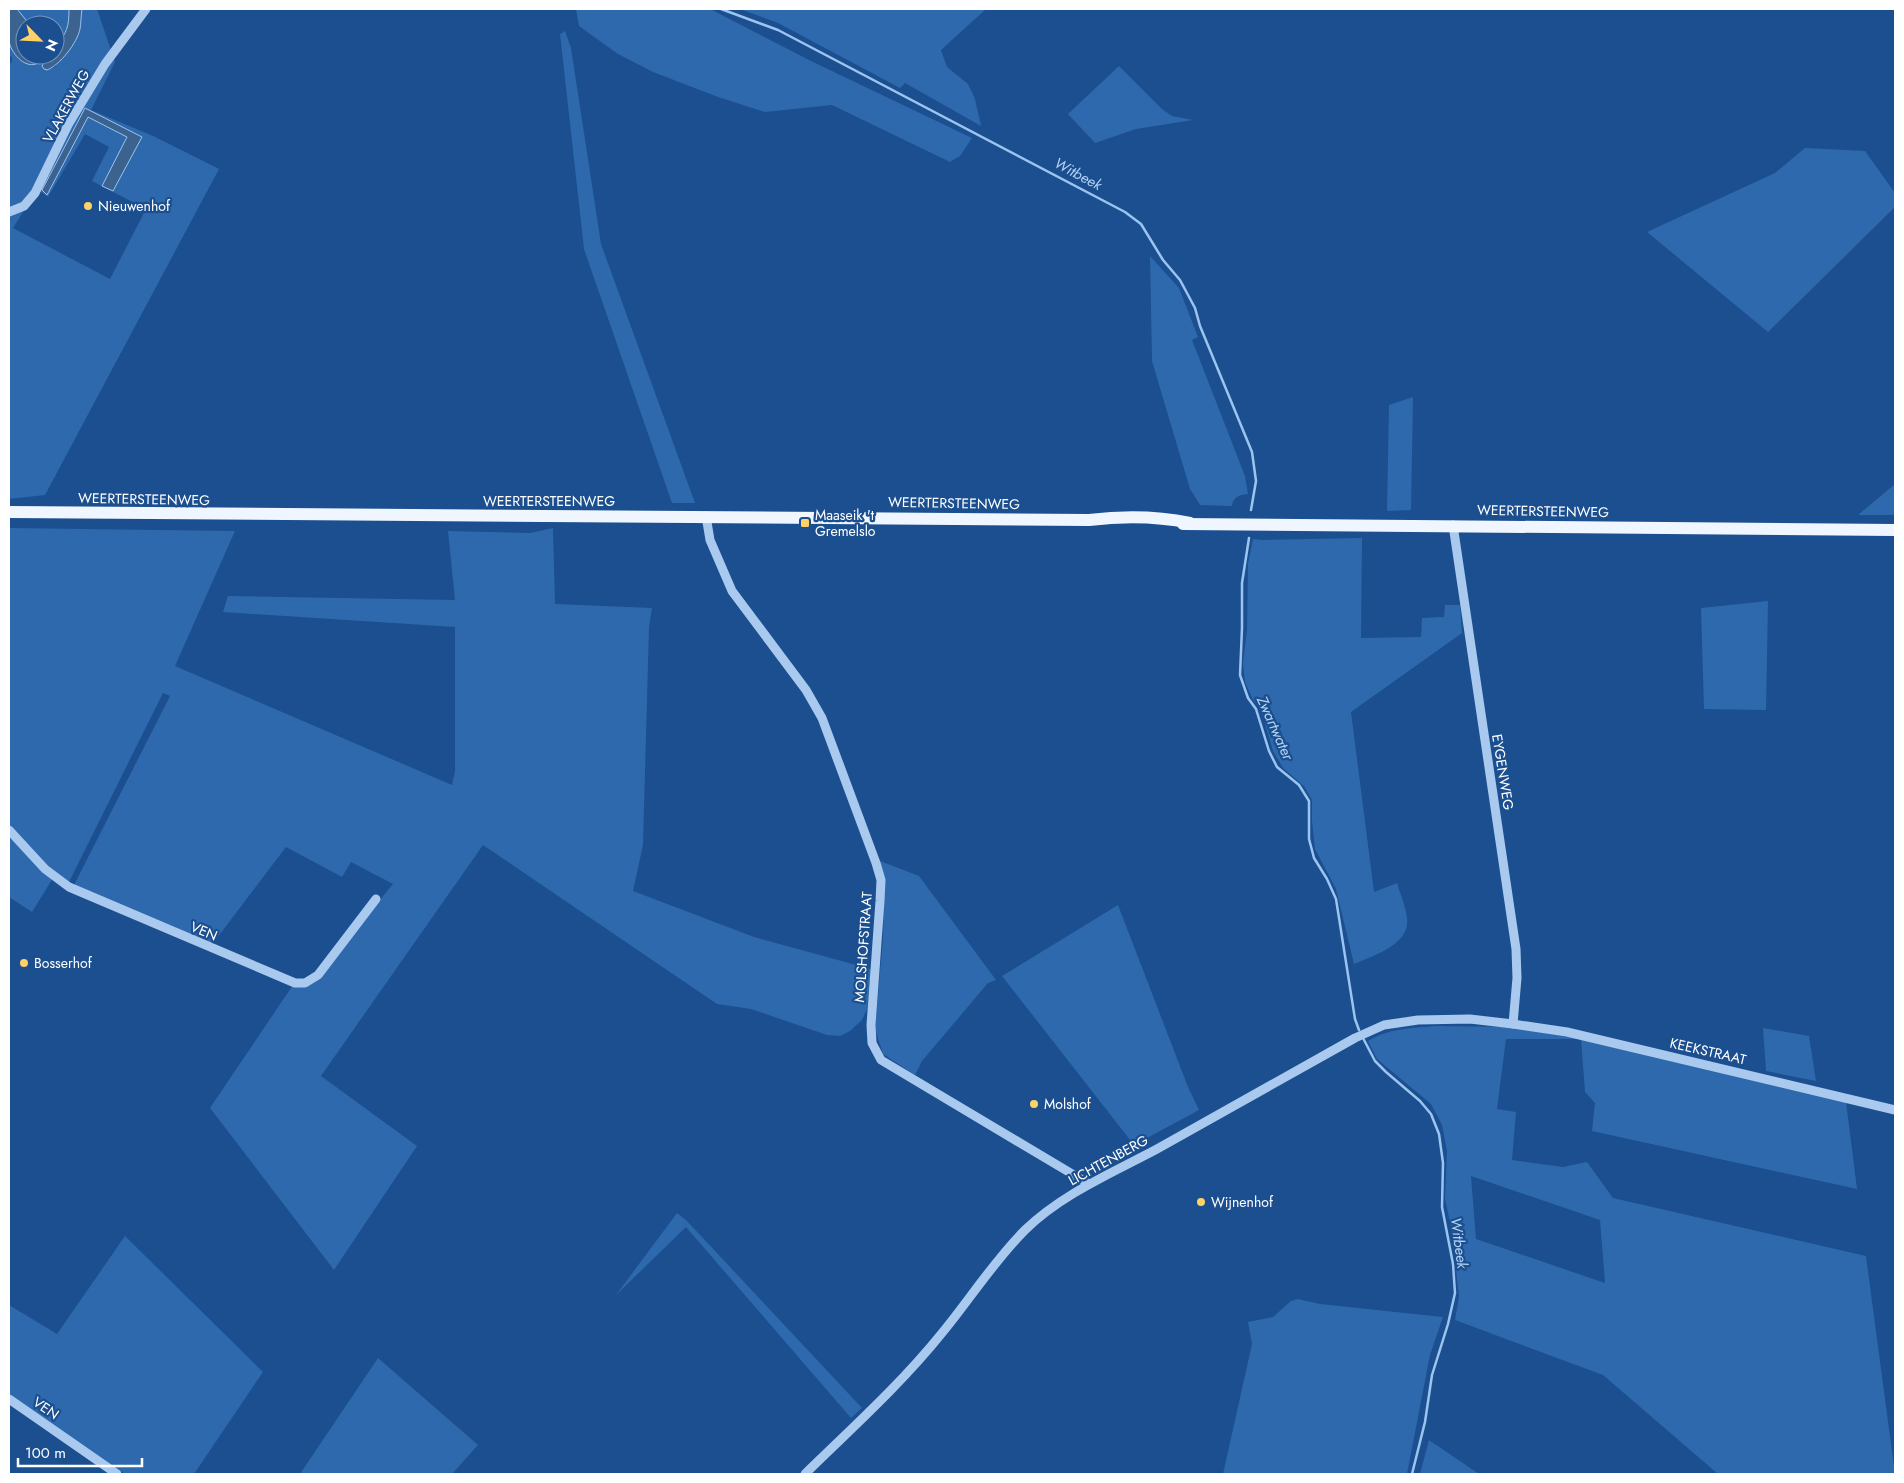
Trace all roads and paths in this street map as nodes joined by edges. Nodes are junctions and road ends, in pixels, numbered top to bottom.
1 (146, 9) edge
2 (9, 212) edge
3 (9, 512) edge
4 (706, 516) junction
5 (1453, 526) junction
6 (1895, 530) edge
7 (9, 830) edge
8 (376, 899) dead end
9 (1513, 1024) junction
10 (1895, 1110) edge
11 (1089, 1184) junction
12 (9, 1399) edge
13 (117, 1474) edge
14 (805, 1474) edge

1 - 2 street, VLAKERWEG
3 - 4 main road, WEERTERSTEENWEG
4 - 5 main road, WEERTERSTEENWEG
4 - 11 street, MOLSHOFSTRAAT
5 - 6 main road, WEERTERSTEENWEG
5 - 9 street, EYGENWEG
7 - 8 street, VEN
9 - 10 street, KEEKSTRAAT
9 - 11 street, LICHTENBERG
11 - 14 street, LICHTENBERG
12 - 13 street, VEN

